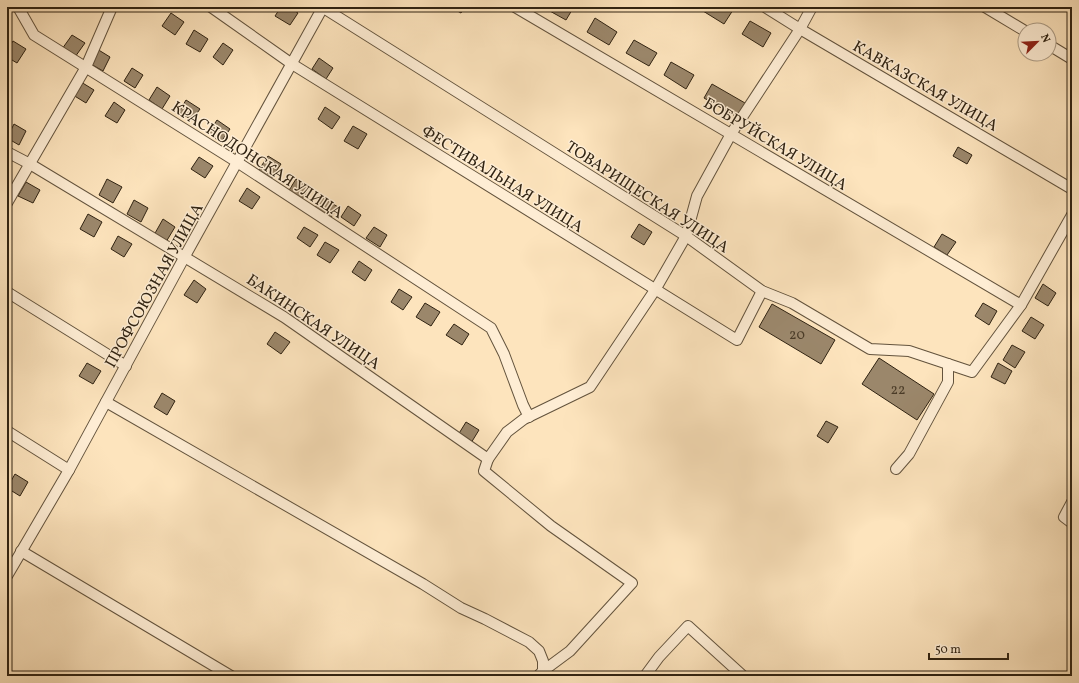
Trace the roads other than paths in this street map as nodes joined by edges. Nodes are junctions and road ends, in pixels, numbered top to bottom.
1 (18, 7) edge
2 (112, 7) edge
3 (211, 7) edge
4 (322, 7) edge
5 (515, 7) edge
6 (765, 7) edge
7 (812, 7) edge
8 (985, 7) edge
9 (1017, 26) edge
10 (800, 29) junction
11 (1057, 51) edge
12 (1072, 59) edge
13 (292, 64) junction
14 (86, 67) junction
15 (731, 134) junction
16 (7, 152) edge
17 (237, 162) junction
18 (30, 164) junction
19 (1072, 189) edge
20 (7, 203) edge
21 (1072, 215) edge
22 (686, 236) junction
23 (185, 256) junction
24 (655, 290) junction
25 (762, 291) junction
26 (7, 292) edge
27 (1021, 305) junction
28 (948, 364) junction
29 (126, 366) junction
30 (106, 402) junction
31 (529, 416) junction
32 (7, 431) edge
33 (488, 459) junction
34 (896, 469) dead end
35 (69, 470) junction
36 (1072, 502) edge
37 (1068, 520) edge
38 (21, 551) junction
39 (7, 576) edge
40 (541, 673) edge
41 (231, 676) edge
42 (645, 676) edge
43 (743, 676) edge

1 - 14 street, КРАСНОДОНСКАЯ УЛИЦА
2 - 14 street
3 - 13 street, ФЕСТИВАЛЬНАЯ УЛИЦА
4 - 13 street, ПРОФСОЮЗНАЯ УЛИЦА
4 - 22 street, ТОВАРИЩЕСКАЯ УЛИЦА
5 - 15 street, БОБРУЙСКАЯ УЛИЦА
6 - 10 street, КАВКАЗСКАЯ УЛИЦА
7 - 10 street
8 - 9 street
10 - 15 street
10 - 19 street, КАВКАЗСКАЯ УЛИЦА
11 - 12 street
13 - 17 street, ПРОФСОЮЗНАЯ УЛИЦА
13 - 24 street, ФЕСТИВАЛЬНАЯ УЛИЦА
14 - 17 street, КРАСНОДОНСКАЯ УЛИЦА
14 - 18 street
15 - 22 street
15 - 27 street, БОБРУЙСКАЯ УЛИЦА
16 - 18 street, БАКИНСКАЯ УЛИЦА
17 - 23 street, ПРОФСОЮЗНАЯ УЛИЦА
17 - 31 street, КРАСНОДОНСКАЯ УЛИЦА
18 - 20 street
18 - 23 street, БАКИНСКАЯ УЛИЦА
21 - 27 street
22 - 24 street
22 - 25 street, ТОВАРИЩЕСКАЯ УЛИЦА
23 - 29 street, ПРОФСОЮЗНАЯ УЛИЦА
23 - 33 street, БАКИНСКАЯ УЛИЦА
24 - 25 street, ФЕСТИВАЛЬНАЯ УЛИЦА
24 - 31 street
25 - 28 street, ТОВАРИЩЕСКАЯ УЛИЦА
26 - 29 street
27 - 28 street, ТОВАРИЩЕСКАЯ УЛИЦА
28 - 34 street
29 - 30 street, ПРОФСОЮЗНАЯ УЛИЦА
30 - 35 street, ПРОФСОЮЗНАЯ УЛИЦА
30 - 40 street
31 - 33 street
32 - 35 street
33 - 40 street
35 - 38 street, ПРОФСОЮЗНАЯ УЛИЦА
36 - 37 street
38 - 39 street, ПРОФСОЮЗНАЯ УЛИЦА
38 - 41 street
42 - 43 street

